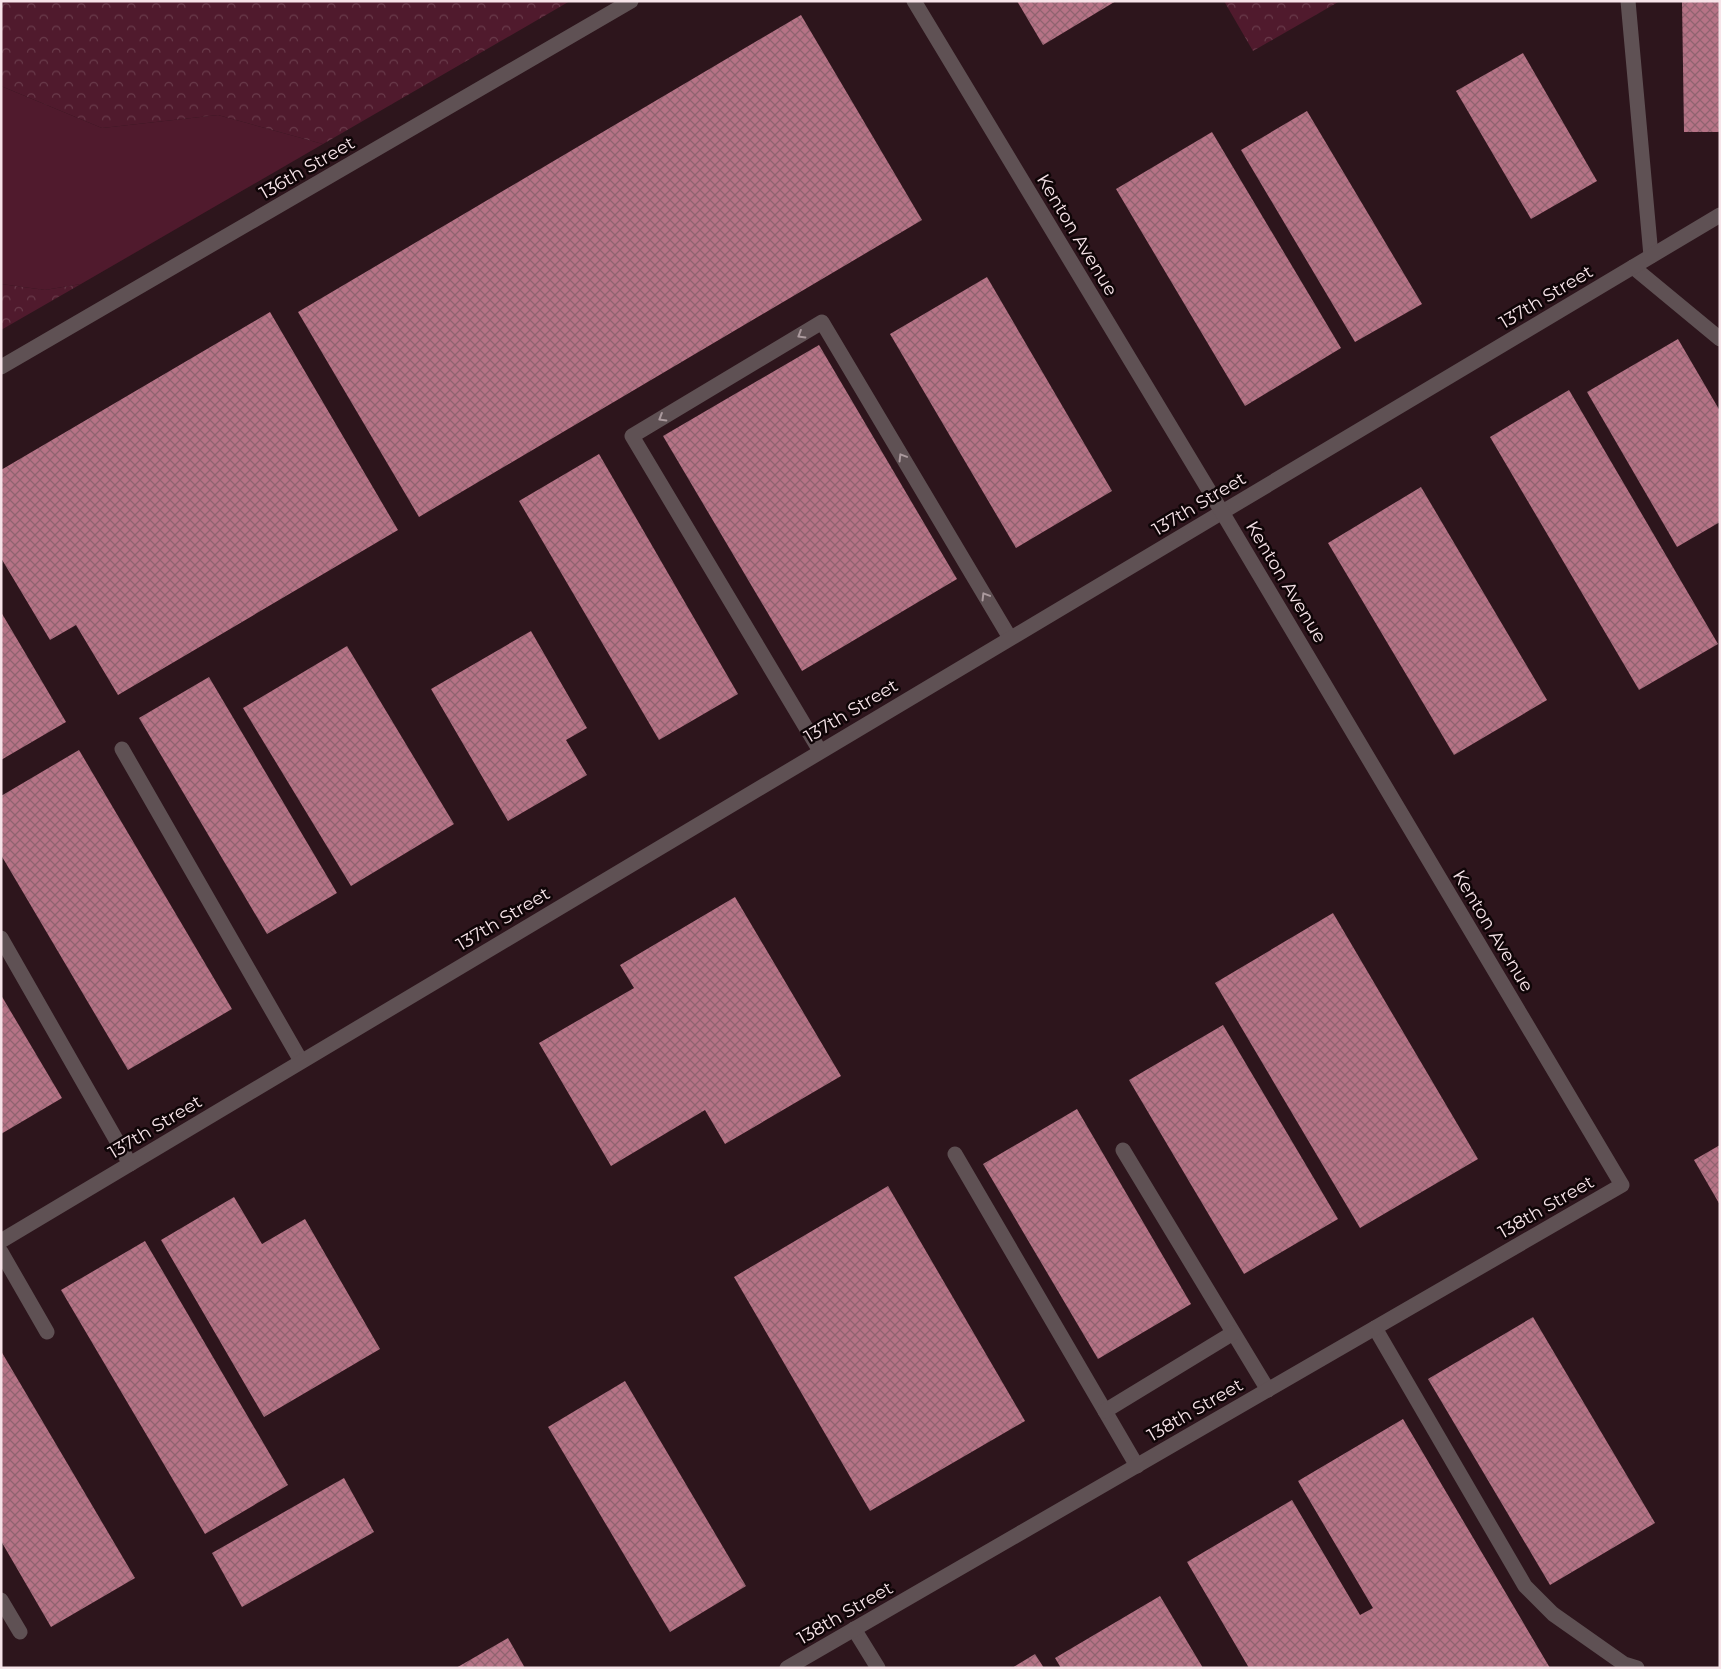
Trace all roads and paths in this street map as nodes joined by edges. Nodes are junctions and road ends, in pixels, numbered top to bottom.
1 (631, 1) edge
2 (914, 1) edge
3 (1628, 1) edge
4 (1720, 215) edge
5 (1651, 256) junction
6 (1633, 267) junction
7 (1720, 340) edge
8 (1, 367) edge
9 (1222, 512) junction
10 (1010, 638) junction
11 (122, 749) dead end
12 (820, 751) junction
13 (1, 938) edge
14 (302, 1061) junction
15 (1123, 1150) dead end
16 (955, 1154) dead end
17 (130, 1164) junction
18 (1622, 1185) joint
19 (1, 1241) edge
20 (1, 1252) edge
21 (1375, 1328) junction
22 (47, 1332) dead end
23 (1233, 1333) junction
24 (1268, 1390) junction
25 (1105, 1411) junction
26 (1137, 1466) junction
27 (1, 1600) edge
28 (854, 1629) junction
29 (20, 1632) dead end
30 (787, 1668) edge
31 (878, 1668) edge
32 (1637, 1668) edge

1 - 8 street, 136th Street
2 - 9 street, Kenton Avenue
3 - 5 street
4 - 5 street, 137th Street
5 - 6 street, 137th Street
6 - 7 street
6 - 9 street, 137th Street
9 - 10 street, 137th Street
9 - 18 street, Kenton Avenue
10 - 12 street, 137th Street
10 -> 12 street
11 - 14 street
12 - 14 street, 137th Street
13 - 17 street
14 - 17 street, 137th Street
15 - 23 street
16 - 25 street
17 - 19 street, 137th Street
18 - 21 street, 138th Street
20 - 22 street
21 - 24 street, 138th Street
21 - 32 street
23 - 24 street
23 - 25 street
24 - 26 street, 138th Street
25 - 26 street
26 - 28 street, 138th Street
27 - 29 street
28 - 30 street, 138th Street
28 - 31 street

